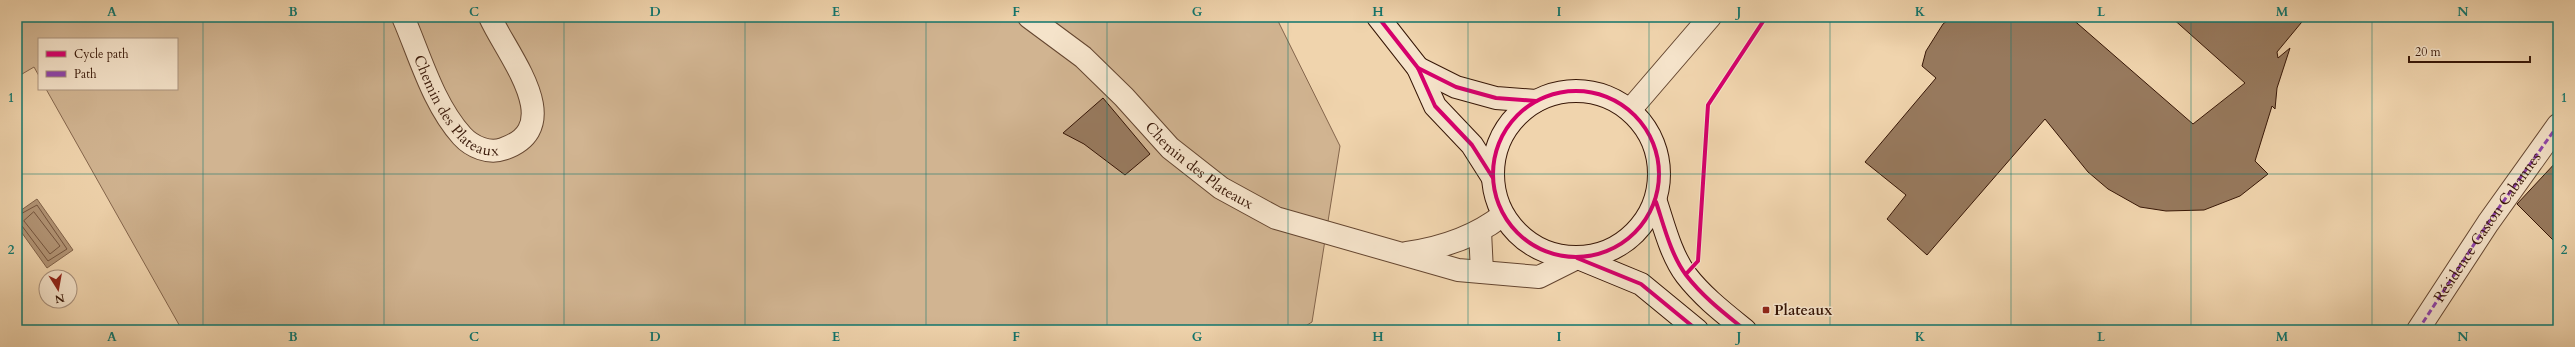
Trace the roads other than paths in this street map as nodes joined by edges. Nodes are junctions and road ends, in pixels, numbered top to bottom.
1 (403, 17) edge
2 (490, 17) edge
3 (1029, 17) edge
4 (1378, 17) edge
5 (1710, 17) edge
6 (1418, 68) junction
7 (1536, 101) junction
8 (1630, 110) junction
9 (2558, 125) edge
10 (1493, 178) junction
11 (1656, 202) junction
12 (1503, 215) junction
13 (1480, 231) junction
14 (1404, 254) junction
15 (1577, 258) junction
16 (1482, 272) junction
17 (1697, 330) edge
18 (1745, 330) edge
19 (2418, 330) edge

1 - 2 street, Chemin des Plateaux
3 - 14 street, Chemin des Plateaux
4 - 6 street
5 - 8 street
6 - 7 street
6 - 10 street
7 - 8 street
7 - 10 street
8 - 11 street
9 - 19 street, Résidence Gaston Cabannes
10 - 12 street
11 - 15 street
11 - 18 street
12 - 13 street, Chemin des Plateaux
12 - 15 street
13 - 14 street, Chemin des Plateaux
13 - 16 street
14 - 16 street, Chemin des Plateaux
15 - 16 street, Chemin des Plateaux
15 - 17 street

